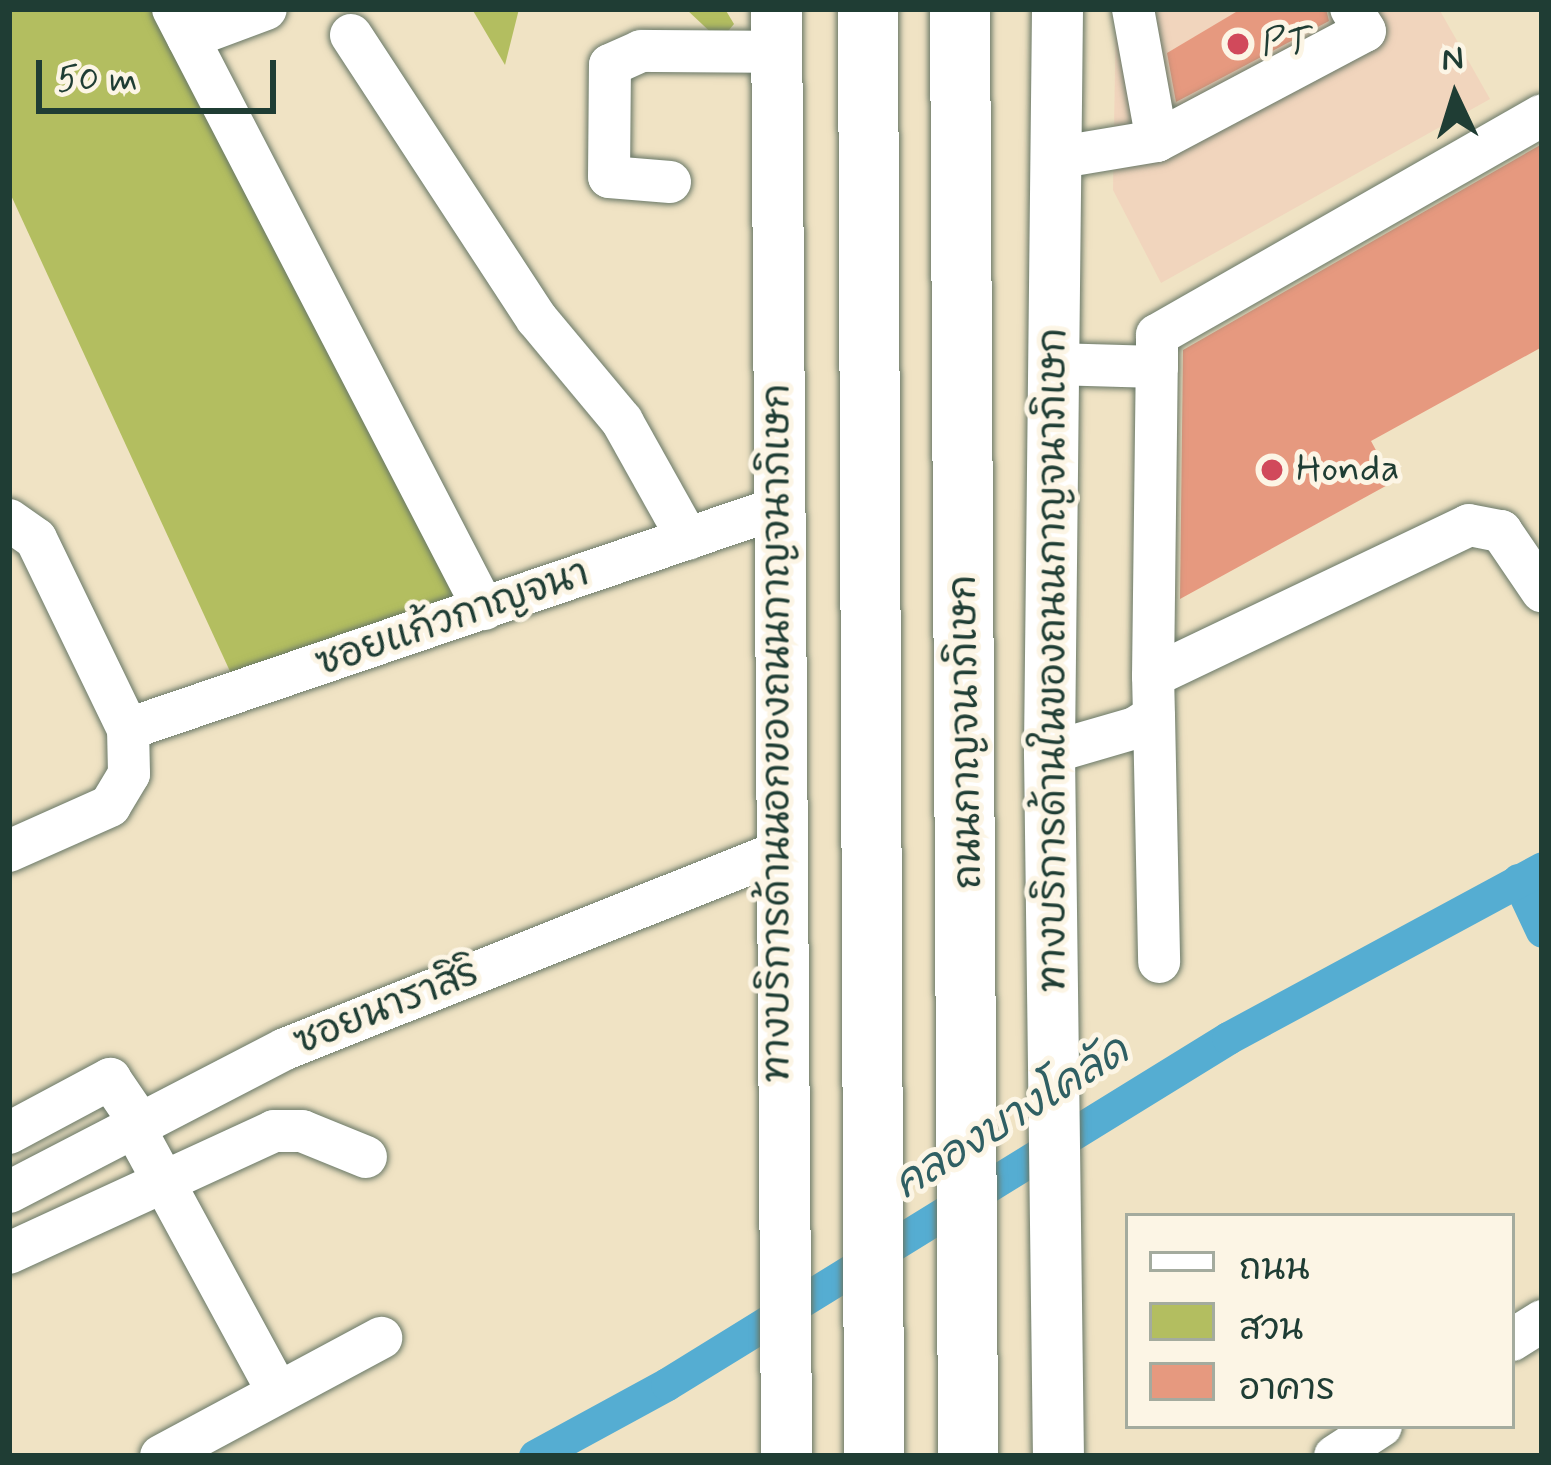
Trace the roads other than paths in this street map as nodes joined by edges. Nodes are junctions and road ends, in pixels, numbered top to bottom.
1 (266, 9) edge
2 (856, 9) edge
3 (868, 9) edge
4 (960, 9) edge
5 (1057, 9) edge
6 (1133, 9) edge
7 (1351, 9) edge
8 (180, 24) edge
9 (351, 35) dead end
10 (779, 38) edge
11 (869, 86) junction
12 (1542, 115) edge
13 (1157, 141) junction
14 (1055, 158) junction
15 (670, 182) dead end
16 (1053, 364) junction
17 (1157, 367) junction
18 (777, 508) junction
19 (9, 520) edge
20 (688, 539) junction
21 (1542, 591) edge
22 (484, 609) junction
23 (1153, 696) junction
24 (128, 729) junction
25 (1049, 753) junction
26 (9, 851) edge
27 (776, 853) junction
28 (1159, 962) dead end
29 (138, 1127) junction
30 (9, 1133) edge
31 (366, 1157) dead end
32 (163, 1182) junction
33 (9, 1192) edge
34 (9, 1253) edge
35 (1542, 1321) edge
36 (381, 1338) dead end
37 (1515, 1338) edge
38 (278, 1391) junction
39 (1376, 1429) edge
40 (874, 1431) edge
41 (786, 1447) edge
42 (161, 1456) edge
43 (968, 1456) edge
44 (1058, 1456) edge
45 (1335, 1456) edge

1 - 8 street
2 - 11 main road
3 - 11 highway
4 - 43 highway, ถนนกาญจนาภิเษก
5 - 14 main road, ทางบริการด้านในของถนนกาญจนาภิเษก
6 - 13 street
7 - 13 street
8 - 22 street
9 - 20 street
10 - 15 street
10 - 18 main road, ทางบริการด้านนอกของถนนกาญจนาภิเษก
11 - 40 highway
12 - 17 street
13 - 14 street
14 - 16 main road, ทางบริการด้านในของถนนกาญจนาภิเษก
16 - 17 street
16 - 25 main road, ทางบริการด้านในของถนนกาญจนาภิเษก
17 - 23 street
18 - 20 street, ซอยแก้วกาญจนา
18 - 27 main road, ทางบริการด้านนอกของถนนกาญจนาภิเษก
19 - 24 street
20 - 22 street, ซอยแก้วกาญจนา
21 - 23 street
22 - 24 street, ซอยแก้วกาญจนา
23 - 25 street
23 - 28 street
24 - 26 street
25 - 44 main road, ทางบริการด้านในของถนนกาญจนาภิเษก
27 - 29 street, ซอยนาราสิริ
27 - 41 main road, ทางบริการด้านนอกของถนนกาญจนาภิเษก
29 - 30 street
29 - 32 street
29 - 33 street, ซอยนาราสิริ
31 - 32 street
32 - 34 street
32 - 38 street
35 - 37 street
36 - 38 street
38 - 42 street
39 - 45 street

